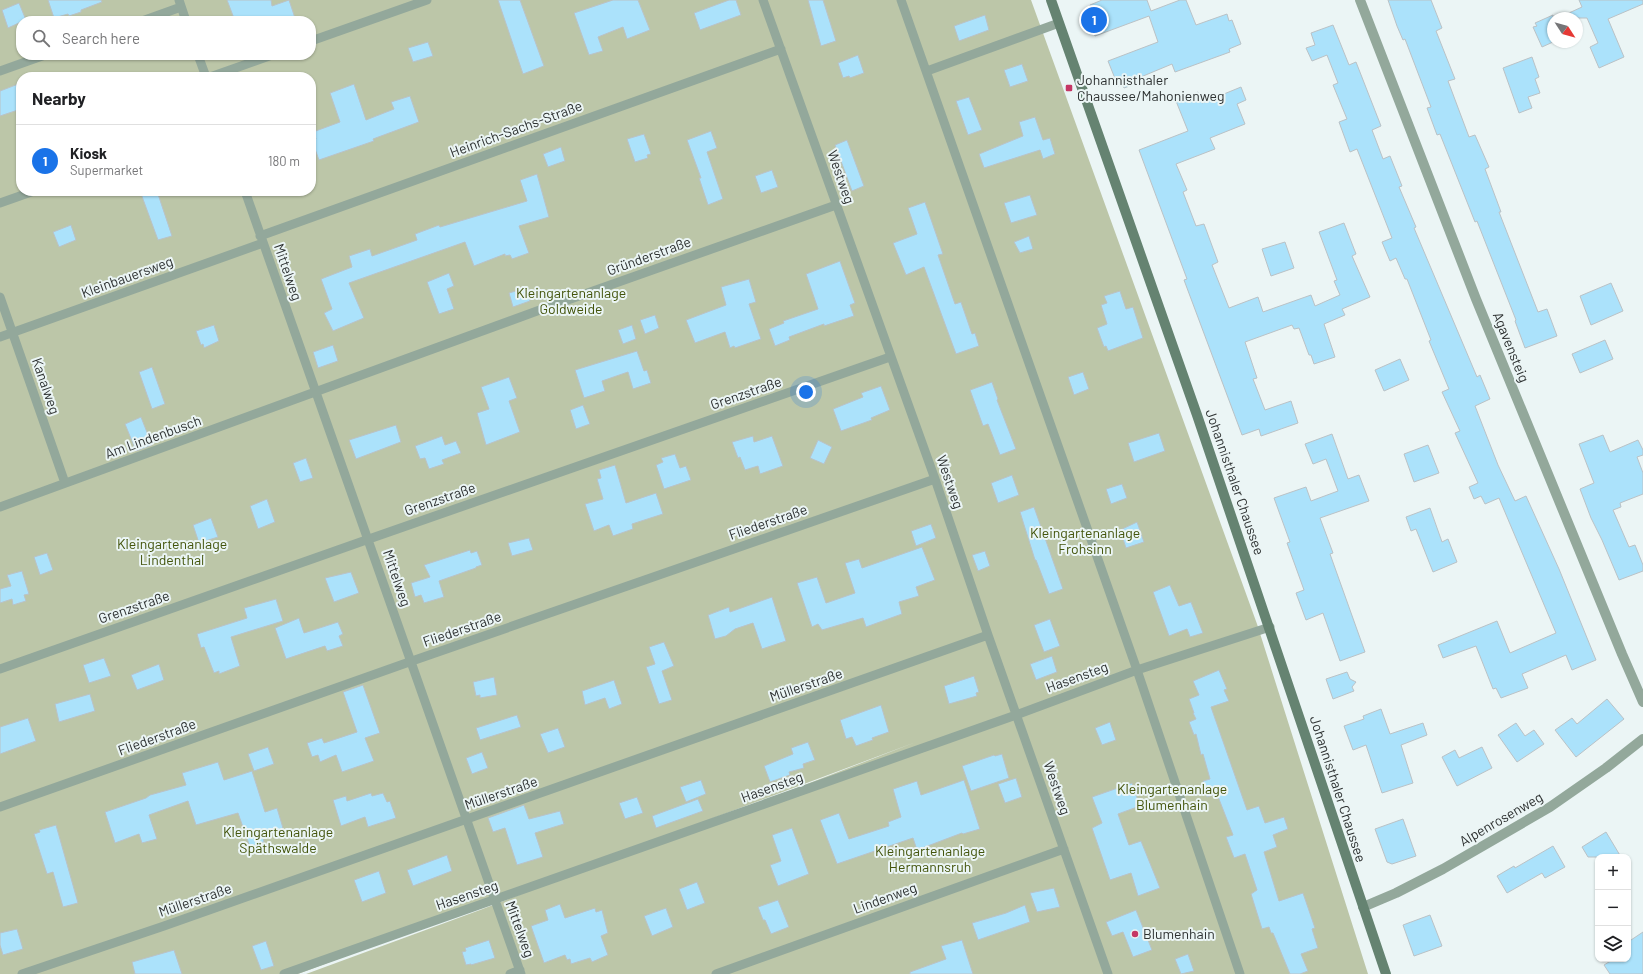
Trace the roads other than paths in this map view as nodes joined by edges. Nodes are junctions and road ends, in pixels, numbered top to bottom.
1 (427, 0) edge
2 (764, 0) edge
3 (901, 0) edge
4 (1051, 0) edge
5 (1360, 0) edge
6 (181, 2) edge
7 (152, 16) edge
8 (185, 16) edge
9 (1060, 24) junction
10 (316, 39) edge
11 (781, 49) junction
12 (31, 60) edge
13 (200, 60) edge
14 (258, 60) edge
15 (0, 71) edge
16 (927, 71) junction
17 (204, 72) edge
18 (224, 72) edge
19 (20, 196) edge
20 (247, 196) edge
21 (0, 203) edge
22 (836, 205) junction
23 (262, 240) junction
24 (0, 297) edge
25 (12, 332) junction
26 (0, 337) edge
27 (890, 357) junction
28 (315, 393) junction
29 (935, 479) junction
30 (64, 484) junction
31 (0, 507) edge
32 (369, 539) junction
33 (1270, 627) junction
34 (988, 635) junction
35 (412, 661) junction
36 (0, 669) edge
37 (1137, 670) junction
38 (1643, 702) edge
39 (1016, 715) junction
40 (1643, 739) edge
41 (0, 807) edge
42 (467, 819) junction
43 (1064, 849) junction
44 (495, 900) junction
45 (1363, 907) junction
46 (521, 972) edge
47 (22, 974) edge
48 (284, 974) edge
49 (510, 974) edge
50 (716, 974) edge
51 (1108, 974) edge
52 (1240, 974) edge
53 (1386, 974) edge

1 - 10 lane
2 - 11 lane, Westweg
3 - 16 lane
4 - 9 street, Johannisthaler Chaussee
5 - 38 street, Agavensteig
6 - 7 lane
6 - 8 lane
9 - 16 lane
9 - 33 street, Johannisthaler Chaussee
11 - 22 lane, Westweg
11 - 23 lane, Heinrich-Sachs-Straße
12 - 15 lane
13 - 17 lane
14 - 18 lane
16 - 37 lane
19 - 21 lane
20 - 23 lane, Mittelweg
22 - 27 lane, Westweg
22 - 28 lane, Gründerstraße
23 - 25 lane, Kleinbauersweg
23 - 28 lane, Mittelweg
24 - 25 lane, Kanalweg
25 - 26 lane, Kleinbauersweg
25 - 30 lane, Kanalweg
27 - 29 lane, Westweg
27 - 32 lane, Grenzstraße
28 - 30 lane, Am Lindenbusch
28 - 32 lane, Mittelweg
29 - 34 lane, Westweg
29 - 35 lane, Fliederstraße
30 - 31 lane, Am Lindenbusch
32 - 35 lane, Mittelweg
32 - 36 lane, Grenzstraße
33 - 37 lane, Hasensteg
33 - 45 street, Johannisthaler Chaussee
34 - 39 lane, Westweg
34 - 42 lane, Müllerstraße
35 - 41 lane, Fliederstraße
35 - 42 lane, Mittelweg
37 - 39 lane, Hasensteg
37 - 52 lane
39 - 43 lane, Westweg
39 - 44 lane, Hasensteg
40 - 45 street, Alpenrosenweg
42 - 44 lane, Mittelweg
42 - 47 lane, Müllerstraße
43 - 50 lane, Lindenweg
43 - 51 lane, Westweg
44 - 46 lane, Mittelweg
44 - 48 lane, Hasensteg
45 - 53 street, Johannisthaler Chaussee
46 - 49 lane

